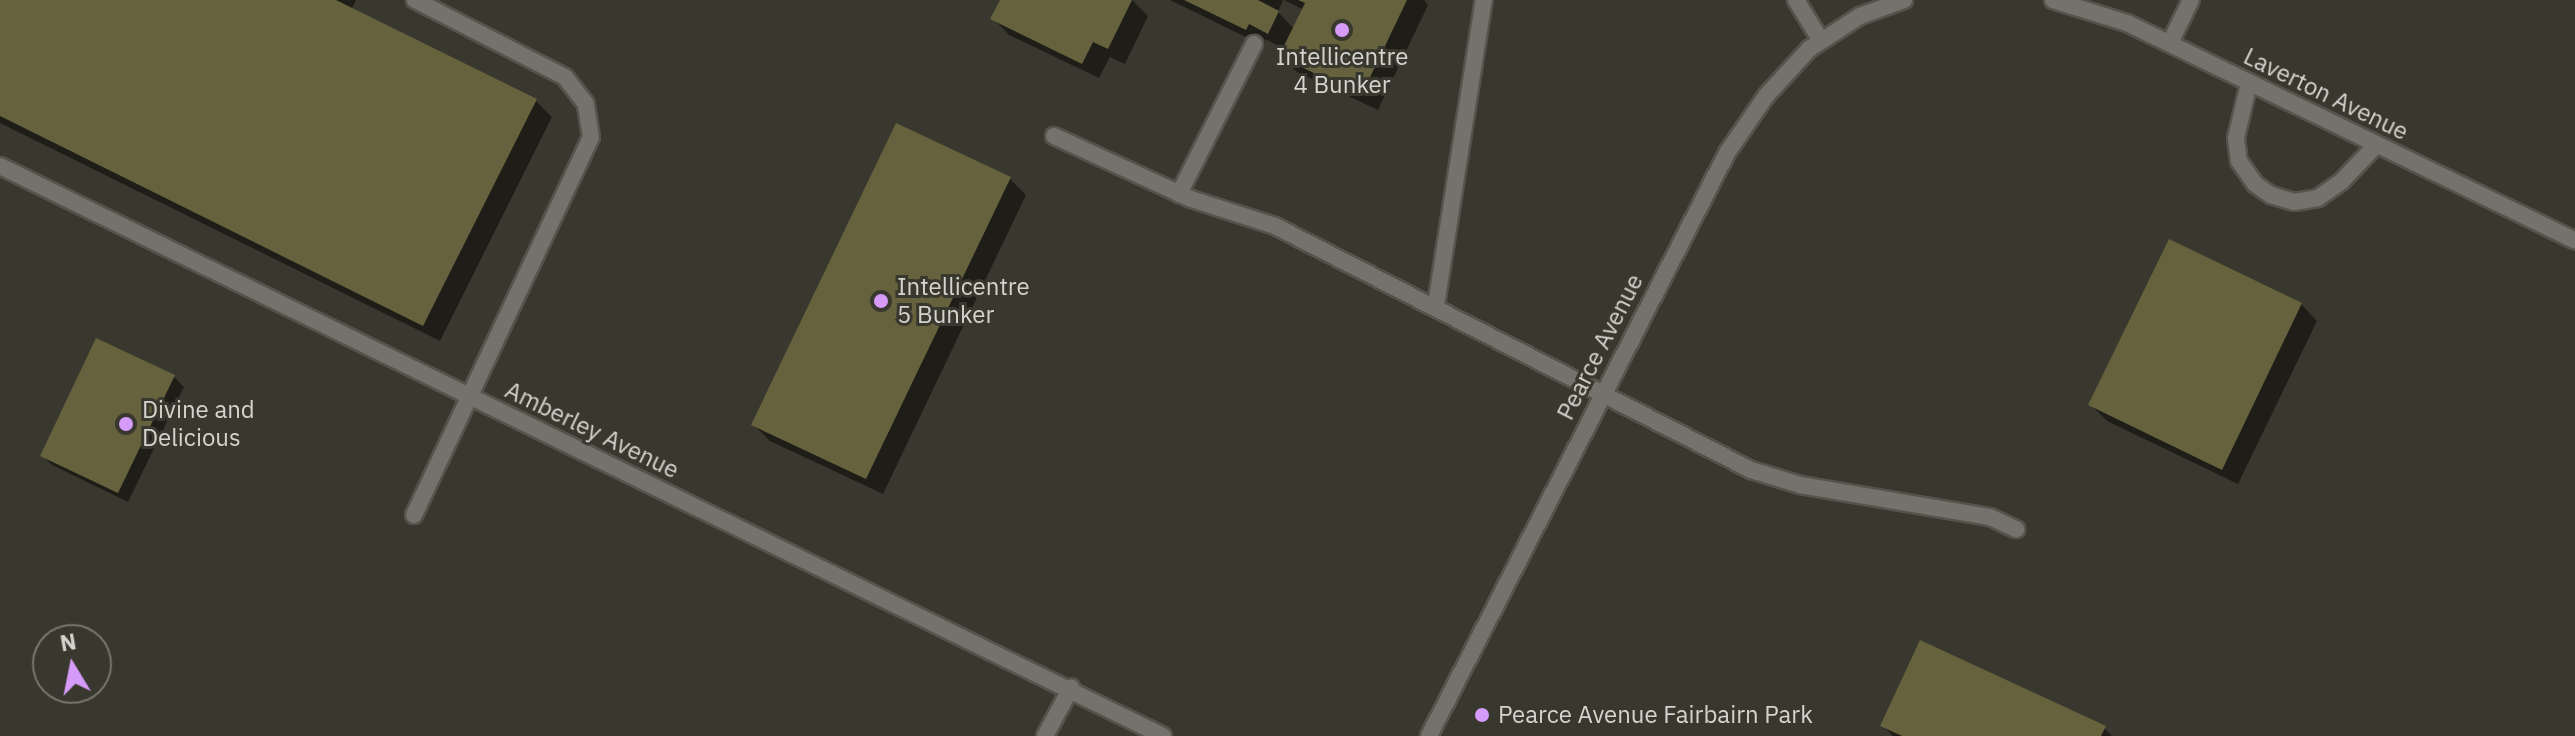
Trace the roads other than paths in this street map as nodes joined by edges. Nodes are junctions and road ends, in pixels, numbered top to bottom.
1 (415, 0) edge
2 (1484, 0) edge
3 (1796, 0) edge
4 (1904, 0) edge
5 (2053, 0) edge
6 (2191, 0) edge
7 (1820, 39) junction
8 (2170, 43) junction
9 (1254, 44) dead end
10 (2249, 83) junction
11 (1054, 136) dead end
12 (2376, 145) junction
13 (0, 166) edge
14 (1179, 194) junction
15 (2575, 241) edge
16 (1436, 305) junction
17 (1603, 395) junction
18 (471, 398) junction
19 (414, 515) dead end
20 (2016, 529) dead end
21 (1071, 688) junction
22 (1045, 736) edge
23 (1163, 736) edge
24 (1429, 736) edge

1 - 18 street
2 - 16 street
3 - 7 street
4 - 7 street, Pearce Avenue
5 - 8 street, Laverton Avenue
6 - 8 street
7 - 17 street, Pearce Avenue
8 - 10 street, Laverton Avenue
9 - 14 street
10 - 12 street, Laverton Avenue
10 - 12 street
11 - 14 street
12 - 15 street, Laverton Avenue
13 - 18 street, Amberley Avenue
14 - 16 street
16 - 17 street
17 - 20 street
17 - 24 street, Pearce Avenue
18 - 19 street
18 - 21 street, Amberley Avenue
21 - 22 street
21 - 23 street, Amberley Avenue

